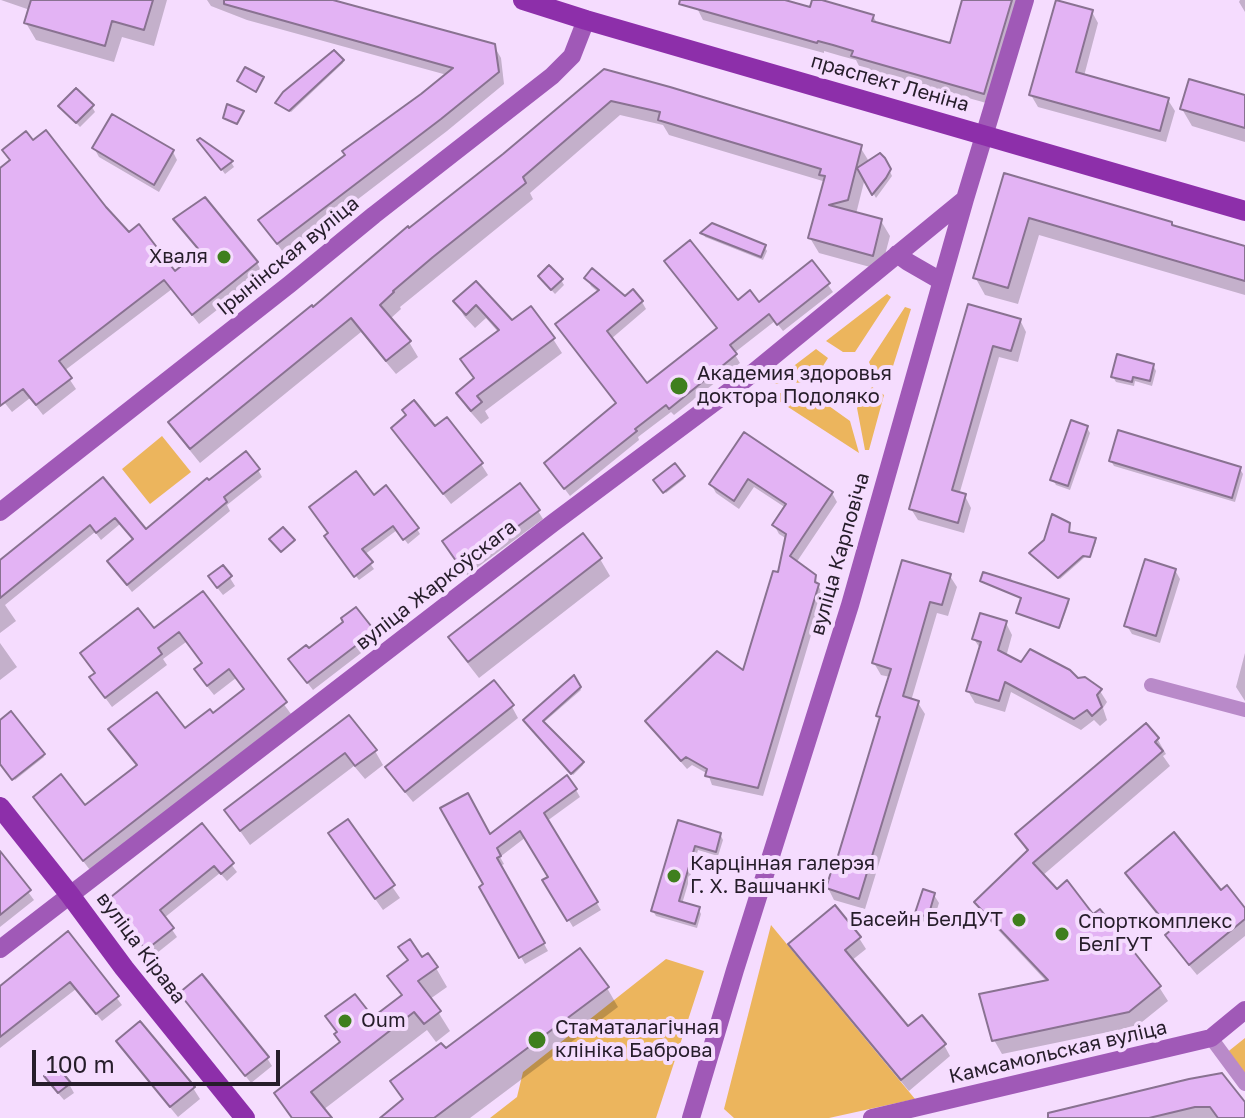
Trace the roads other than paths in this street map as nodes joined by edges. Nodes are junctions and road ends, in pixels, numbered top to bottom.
1 (523, 0) edge
2 (1025, 0) edge
3 (586, 20) junction
4 (983, 135) junction
5 (965, 199) junction
6 (1245, 211) edge
7 (897, 254) junction
8 (941, 281) junction
9 (0, 512) edge
10 (1151, 685) dead end
11 (1245, 710) edge
12 (0, 807) edge
13 (70, 895) junction
14 (0, 949) edge
15 (1245, 1010) edge
16 (1211, 1038) junction
17 (1245, 1084) edge
18 (245, 1118) edge
19 (691, 1118) edge
20 (872, 1118) edge

1 - 3 main road, праспект Леніна
2 - 4 street, вуліца Карповіча
3 - 4 main road, праспект Леніна
3 - 9 street, Ірынінская вуліца
4 - 5 street, вуліца Карповіча
4 - 6 main road, праспект Леніна
5 - 7 street, вуліца Жаркоўскага
5 - 8 street, вуліца Карповіча
7 - 8 street
7 - 13 street, вуліца Жаркоўскага
8 - 19 street, вуліца Карповіча
10 - 11 street
12 - 13 main road, вуліца Кірава
13 - 14 street, вуліца Жаркоўскага
13 - 18 main road, вуліца Кірава
15 - 16 street, Камсамольская вуліца
16 - 17 street
16 - 20 street, Камсамольская вуліца

